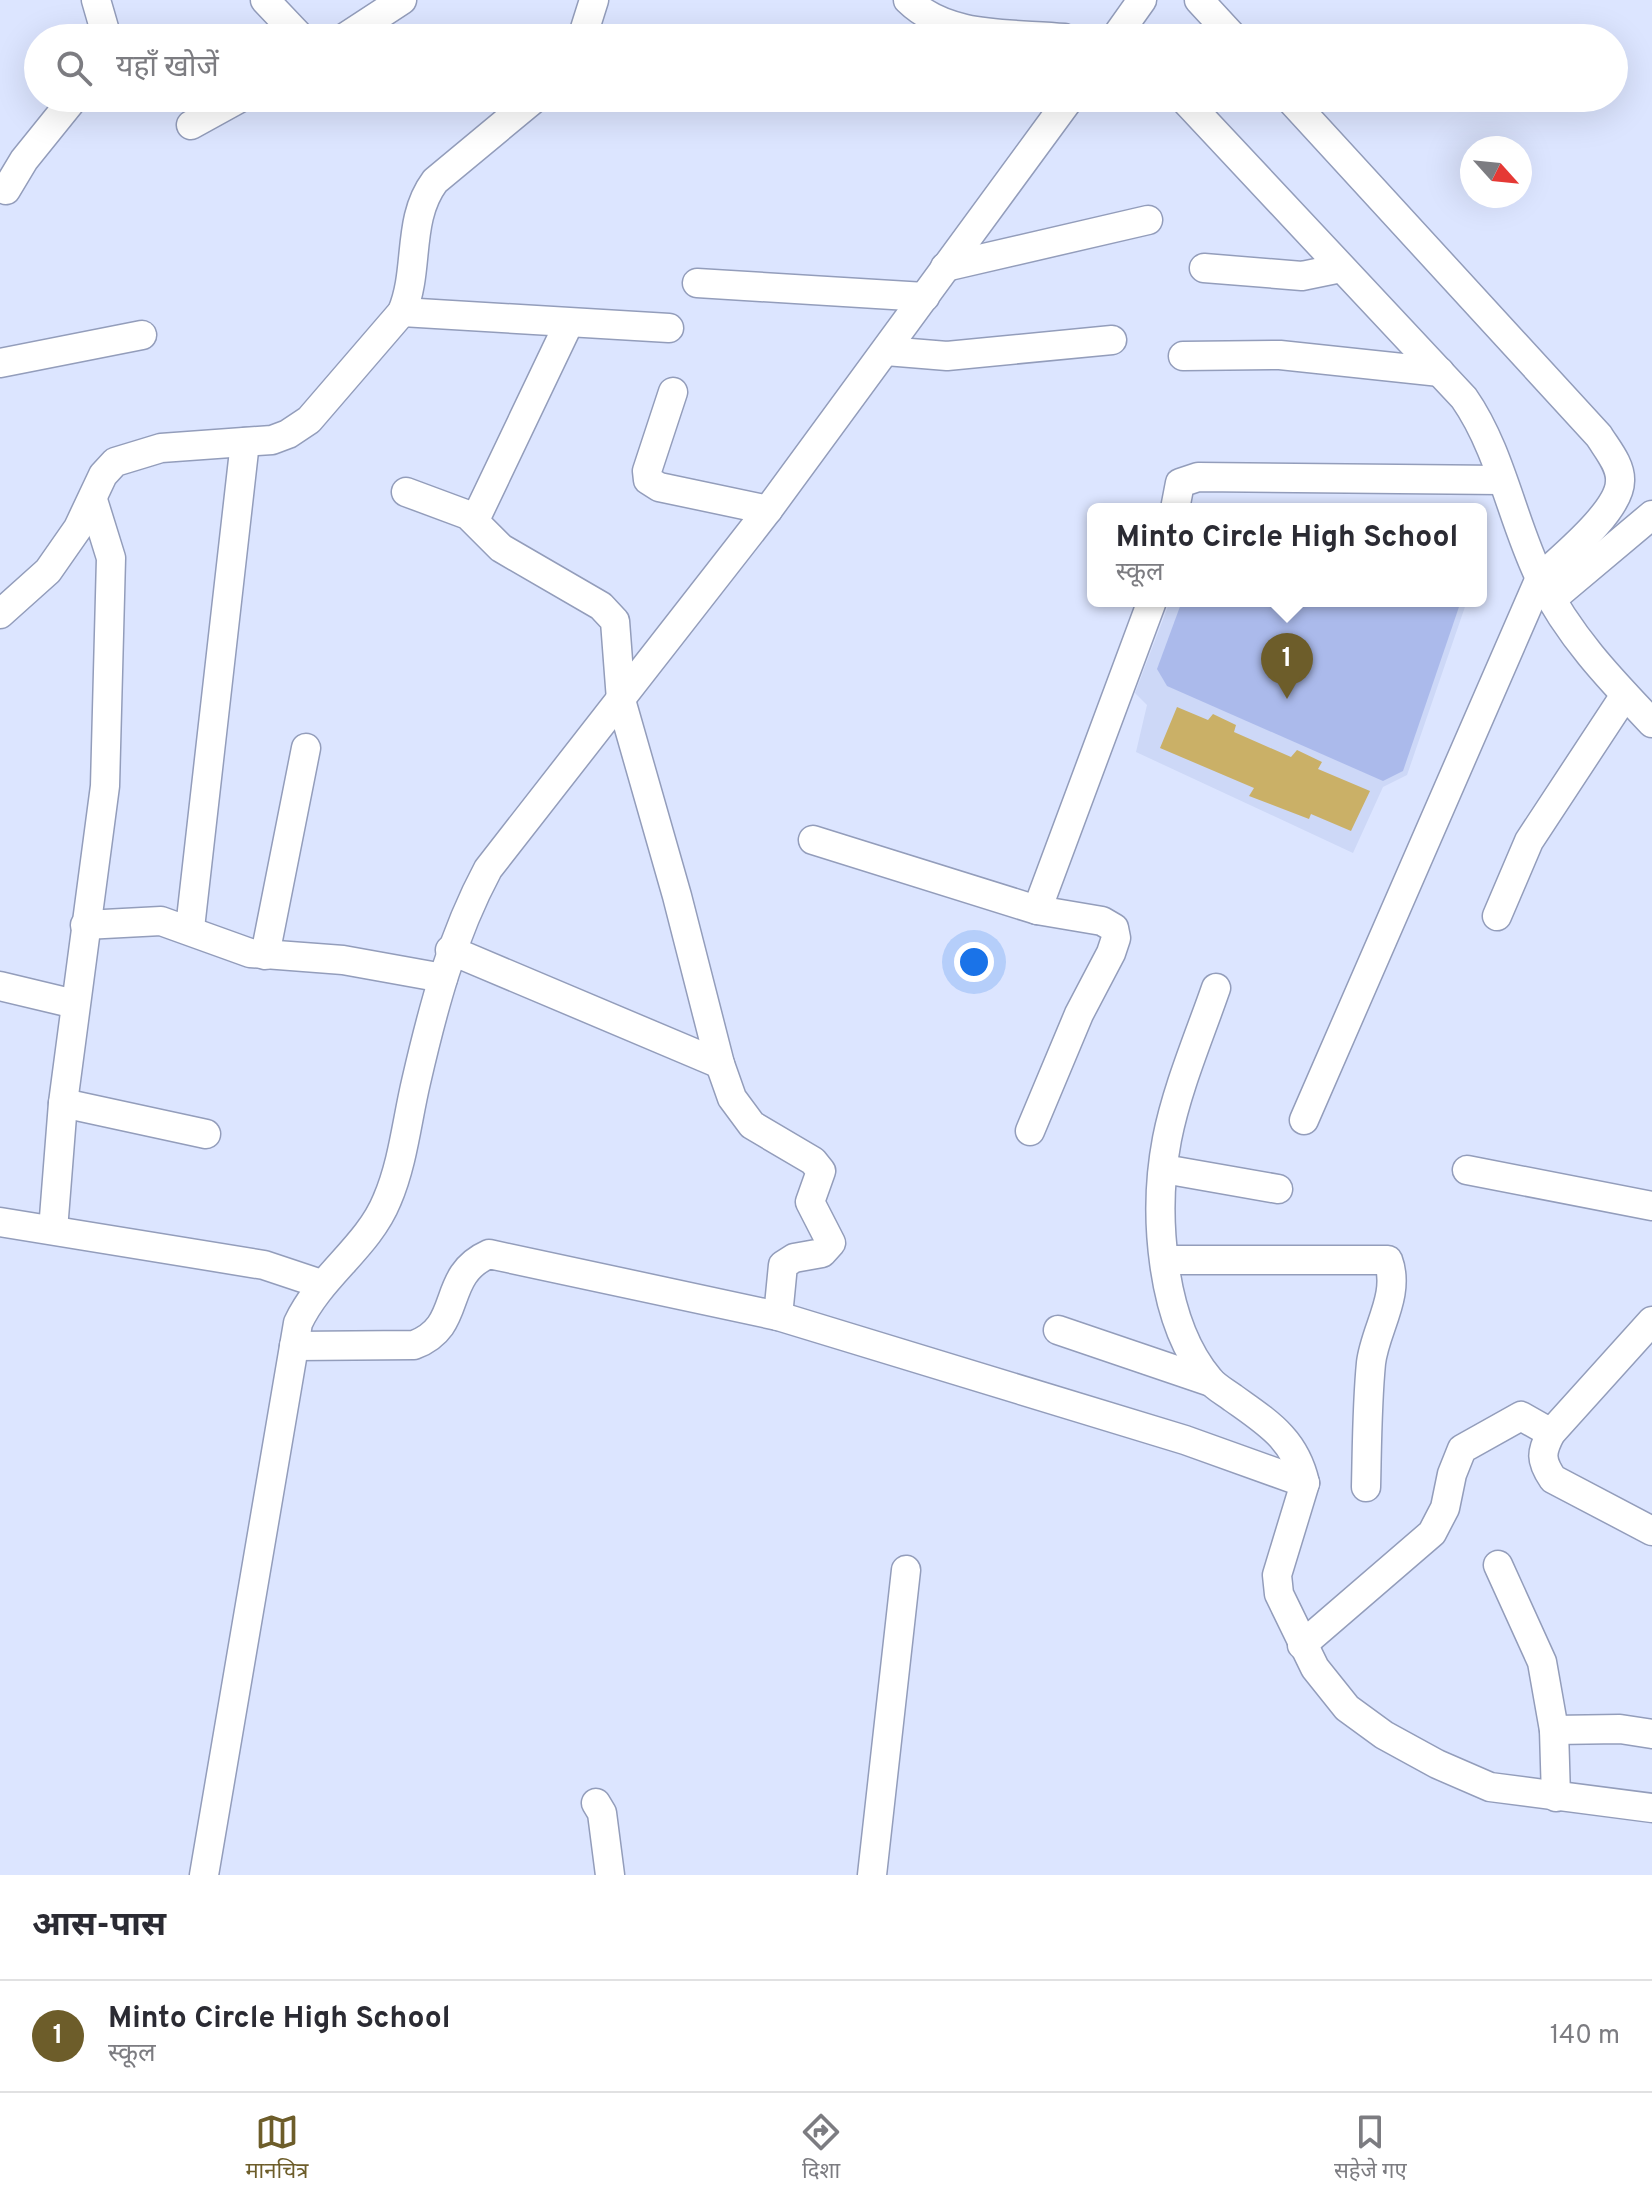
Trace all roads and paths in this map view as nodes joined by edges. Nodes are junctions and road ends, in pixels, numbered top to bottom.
1 (96, 0) edge
2 (265, 0) edge
3 (402, 0) edge
4 (594, 0) edge
5 (908, 0) edge
6 (1142, 0) edge
7 (1199, 0) edge
8 (103, 24) edge
9 (288, 24) edge
10 (365, 24) edge
11 (586, 24) edge
12 (943, 24) edge
13 (1125, 24) edge
14 (1221, 24) edge
15 (63, 112) edge
16 (215, 112) edge
17 (518, 112) edge
18 (1060, 112) edge
19 (1196, 112) edge
20 (1302, 112) edge
21 (191, 125) dead end
22 (6, 190) dead end
23 (1148, 220) dead end
24 (945, 267) junction
25 (1204, 268) dead end
26 (1341, 268) junction
27 (697, 283) dead end
28 (925, 297) junction
29 (402, 312) junction
30 (569, 323) junction
31 (669, 328) dead end
32 (142, 335) dead end
33 (1112, 340) dead end
34 (886, 351) junction
35 (1183, 356) dead end
36 (0, 363) edge
37 (1440, 372) junction
38 (673, 392) dead end
39 (245, 442) junction
40 (1501, 480) junction
41 (406, 492) dead end
42 (93, 500) junction
43 (1176, 503) edge
44 (768, 510) junction
45 (1652, 515) edge
46 (475, 520) junction
47 (1546, 589) junction
48 (1150, 607) edge
49 (0, 614) edge
50 (1625, 695) junction
51 (621, 700) junction
52 (1652, 723) edge
53 (306, 748) dead end
54 (813, 840) dead end
55 (1037, 910) junction
56 (1497, 916) dead end
57 (85, 925) junction
58 (190, 928) junction
59 (450, 950) junction
60 (265, 955) junction
61 (443, 978) junction
62 (0, 986) edge
63 (1216, 988) dead end
64 (75, 1004) junction
65 (720, 1064) junction
66 (63, 1103) junction
67 (1304, 1120) dead end
68 (1030, 1131) dead end
69 (206, 1134) dead end
70 (1164, 1169) junction
71 (1467, 1170) dead end
72 (1278, 1189) dead end
73 (1652, 1206) edge
74 (0, 1222) edge
75 (53, 1230) junction
76 (1165, 1260) junction
77 (321, 1284) junction
78 (778, 1316) junction
79 (1652, 1321) edge
80 (1058, 1330) dead end
81 (294, 1346) junction
82 (1211, 1382) junction
83 (1551, 1433) junction
84 (1305, 1483) junction
85 (1366, 1487) dead end
86 (1652, 1531) edge
87 (1498, 1565) dead end
88 (906, 1570) dead end
89 (1302, 1645) junction
90 (1554, 1730) junction
91 (1652, 1734) edge
92 (1556, 1797) junction
93 (596, 1803) dead end
94 (1652, 1808) edge
95 (204, 1875) edge
96 (610, 1875) edge
97 (872, 1875) edge

1 - 8 street
2 - 9 street
3 - 10 street
4 - 11 street
5 - 12 street
6 - 13 street
7 - 14 street
15 - 22 street
16 - 21 street
17 - 29 street
18 - 24 street
19 - 26 street
20 - 47 street
23 - 24 street
24 - 28 street
25 - 26 street
26 - 37 street
27 - 28 street
28 - 34 street
29 - 30 street
29 - 39 street
30 - 31 street
30 - 46 street
32 - 36 street
33 - 34 street
34 - 44 street
35 - 37 street
37 - 40 street
38 - 44 street
39 - 42 street
39 - 58 street
40 - 43 street
40 - 47 street
41 - 46 street
42 - 49 street
42 - 57 street
44 - 51 street
45 - 47 street
46 - 51 street
47 - 50 street
47 - 67 street
48 - 55 street
50 - 52 street
50 - 56 street
51 - 59 street
51 - 65 street
53 - 60 street
54 - 55 street
55 - 68 street
57 - 58 street
57 - 64 street
58 - 60 street
59 - 61 street
59 - 65 street
60 - 61 street
61 - 77 street
62 - 64 street
63 - 70 street
64 - 66 street
65 - 78 street
66 - 69 street
66 - 75 street
70 - 72 street
70 - 76 street
71 - 73 street
74 - 75 street
75 - 77 street
76 - 82 street
76 - 85 street
77 - 81 street
78 - 81 street
78 - 84 street
79 - 83 street
80 - 82 street
81 - 95 street
82 - 84 street
83 - 86 street
83 - 89 street
84 - 89 street
87 - 90 street
88 - 97 street
89 - 92 street
90 - 91 street
90 - 92 street
92 - 94 street
93 - 96 street

